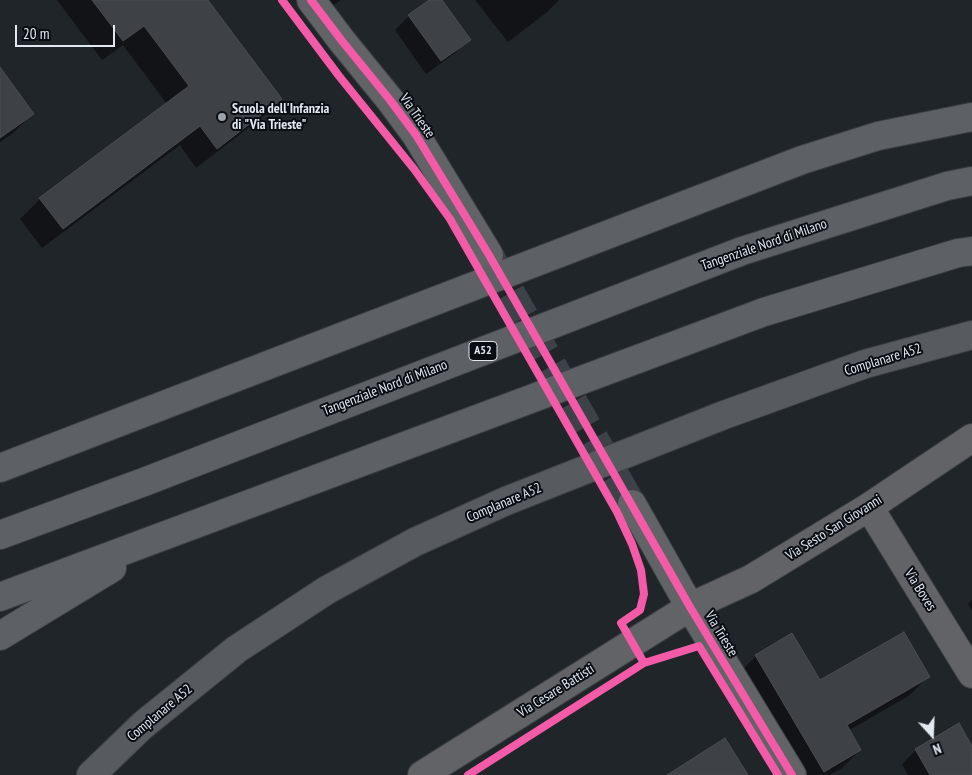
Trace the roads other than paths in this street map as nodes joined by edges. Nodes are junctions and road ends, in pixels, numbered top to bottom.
1 (311, 0) edge
2 (972, 117) edge
3 (972, 181) edge
4 (972, 251) edge
5 (490, 254) tunnel mouth
6 (972, 335) edge
7 (972, 438) edge
8 (0, 468) edge
9 (632, 504) tunnel mouth
10 (869, 507) junction
11 (169, 533) junction
12 (0, 535) edge
13 (0, 597) edge
14 (690, 608) junction
15 (0, 636) edge
16 (972, 674) edge
17 (91, 775) edge
18 (422, 775) edge
19 (792, 775) edge

1 - 5 street, Via Trieste
2 - 8 highway
3 - 12 highway, Tangenziale Nord di Milano / A52
4 - 11 highway
6 - 17 main road, Complanare A52
7 - 10 street, Via Sesto San Giovanni
9 - 14 street, Via Trieste
10 - 14 street, Via Sesto San Giovanni
10 - 16 street, Via Boves
11 - 13 highway
11 - 15 highway
14 - 18 street, Via Cesare Battisti
14 - 19 street, Via Trieste

